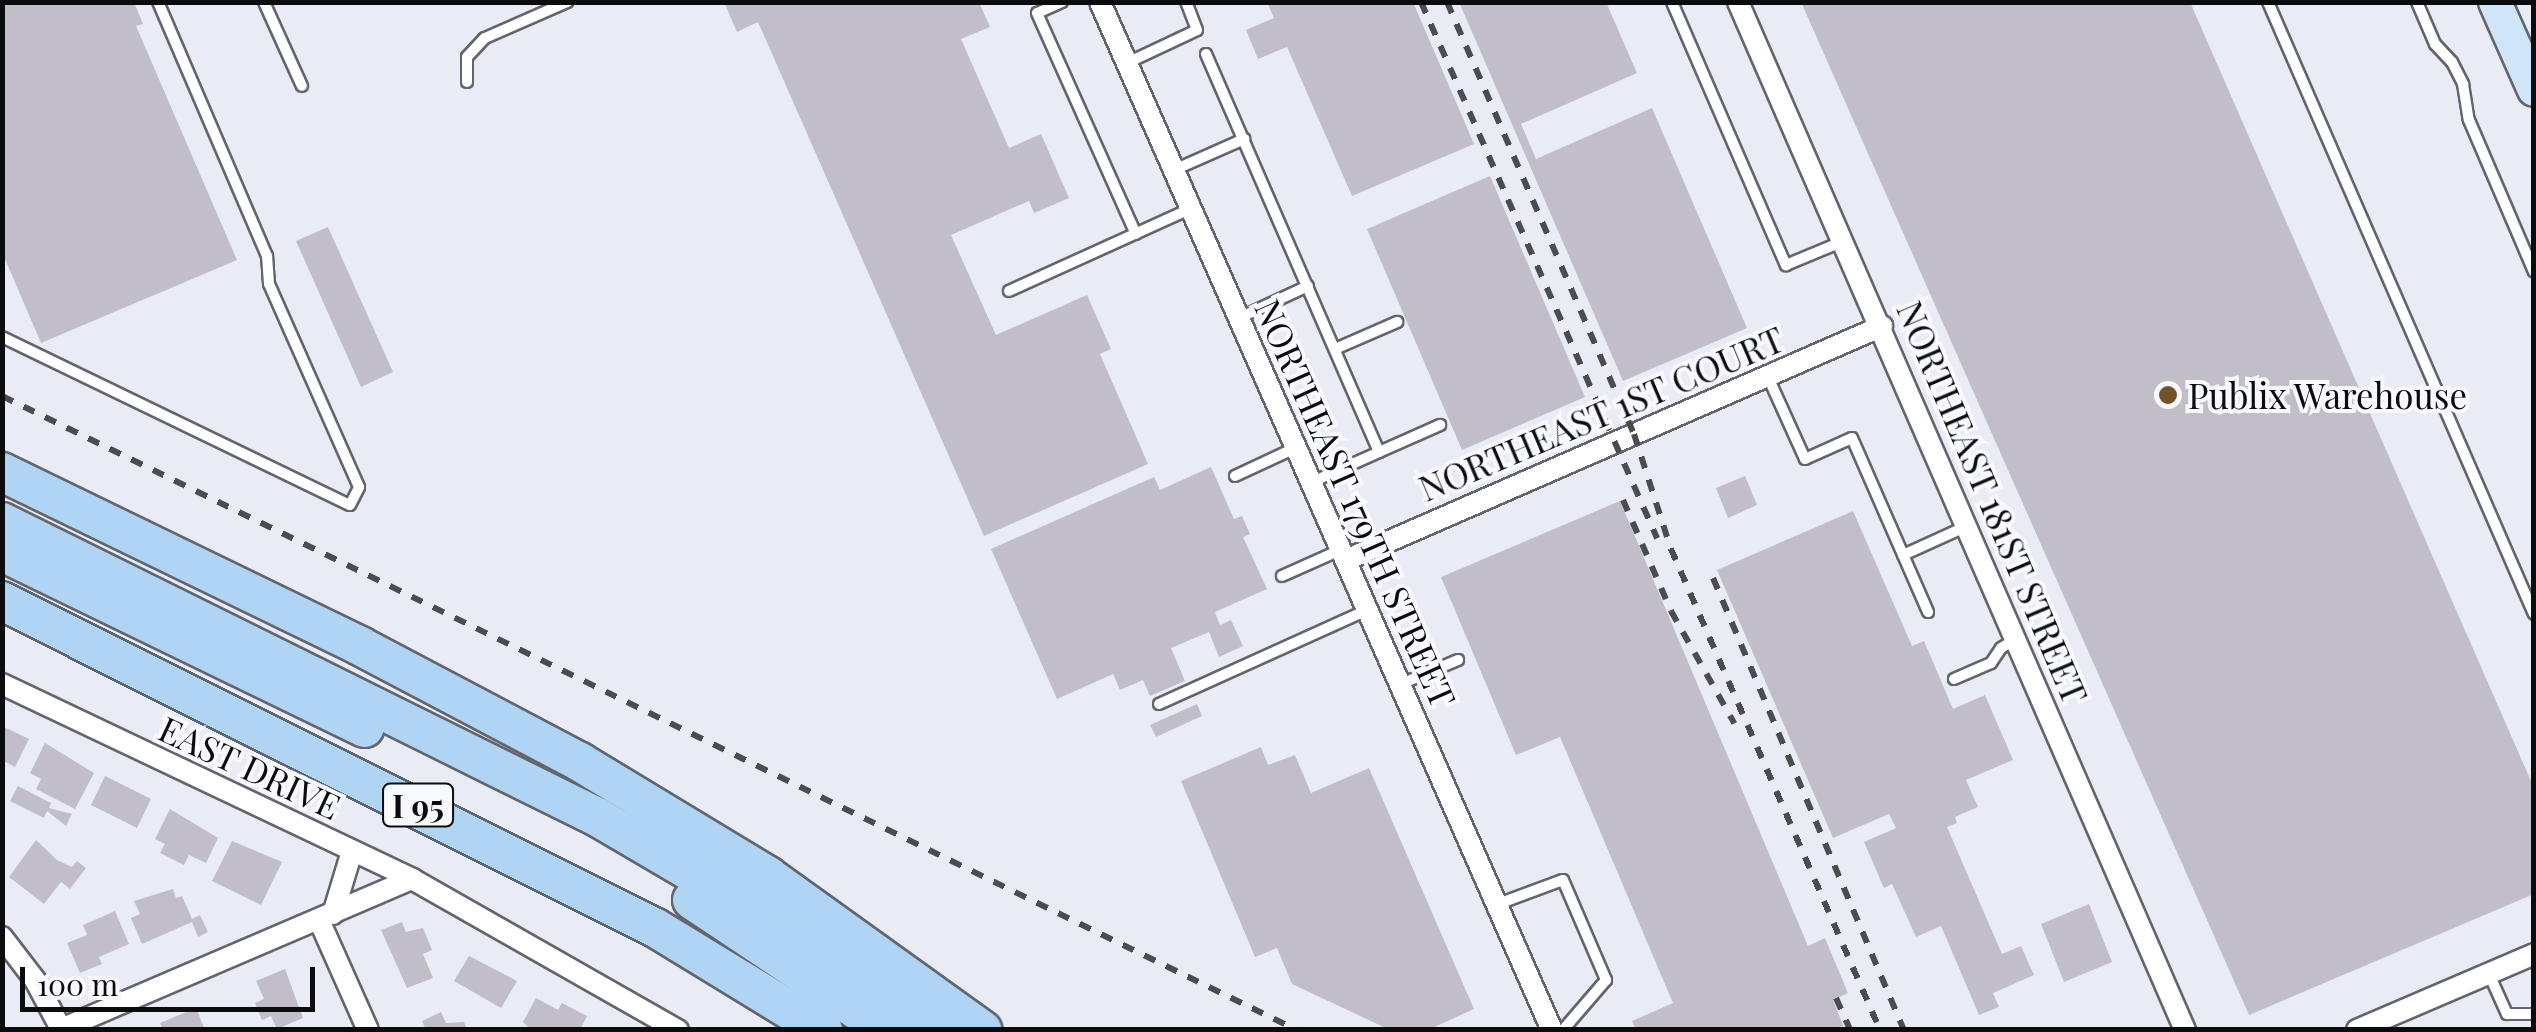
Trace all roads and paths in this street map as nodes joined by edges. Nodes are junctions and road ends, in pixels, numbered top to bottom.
1 (158, 2) edge
2 (264, 2) edge
3 (567, 2) edge
4 (1062, 2) edge
5 (1100, 2) edge
6 (1186, 2) edge
7 (1672, 2) edge
8 (1738, 2) edge
9 (2268, 2) edge
10 (2418, 2) edge
11 (2495, 2) edge
12 (1206, 54) dead end
13 (1127, 63) junction
14 (467, 82) dead end
15 (302, 86) dead end
16 (2534, 90) edge
17 (1244, 139) junction
18 (1174, 170) junction
19 (1191, 209) junction
20 (1136, 234) junction
21 (1844, 241) junction
22 (2534, 272) edge
23 (1308, 286) junction
24 (1009, 291) dead end
25 (1239, 318) junction
26 (1396, 322) dead end
27 (1882, 326) junction
28 (2, 338) edge
29 (1335, 350) junction
30 (1768, 377) junction
31 (1440, 425) dead end
32 (1296, 448) junction
33 (1380, 452) junction
34 (2, 472) edge
35 (1235, 476) dead end
36 (1311, 482) junction
37 (2, 522) edge
38 (1968, 526) junction
39 (2, 552) edge
40 (1343, 555) junction
41 (1903, 555) junction
42 (1282, 576) dead end
43 (2, 601) edge
44 (1368, 610) junction
45 (1928, 612) dead end
46 (2534, 614) edge
47 (2017, 639) junction
48 (1458, 660) dead end
49 (1954, 679) dead end
50 (2, 684) edge
51 (1400, 685) junction
52 (1159, 704) dead end
53 (352, 851) junction
54 (412, 879) junction
55 (1496, 904) junction
56 (326, 917) junction
57 (2, 936) edge
58 (2534, 954) edge
59 (2488, 974) junction
60 (2534, 1014) edge
61 (98, 1022) edge
62 (60, 1029) edge
63 (368, 1030) edge
64 (678, 1030) edge
65 (822, 1030) edge
66 (888, 1030) edge
67 (938, 1030) edge
68 (982, 1030) edge
69 (1552, 1030) edge
70 (1564, 1030) edge
71 (2185, 1030) edge
72 (2357, 1030) edge

1 - 28 lane
2 - 15 lane
3 - 14 lane
4 - 20 lane
5 - 13 street, NORTHEAST 179TH STREET
6 - 13 lane
7 - 21 lane
8 - 21 street, NORTHEAST 181ST STREET
9 - 46 lane
10 - 22 lane
11 - 16 main road
12 - 17 lane
13 - 18 street, NORTHEAST 179TH STREET
17 - 18 lane
17 - 23 lane
18 - 19 street, NORTHEAST 179TH STREET
19 - 20 lane
19 - 25 street, NORTHEAST 179TH STREET
20 - 24 lane
21 - 27 street, NORTHEAST 181ST STREET
23 - 25 lane
23 - 29 lane
25 - 32 street, NORTHEAST 179TH STREET
26 - 29 lane
27 - 30 street, NORTHEAST 1ST COURT
27 - 38 street, NORTHEAST 181ST STREET
29 - 33 lane
30 - 40 street, NORTHEAST 1ST COURT
30 - 41 lane
31 - 33 lane
32 - 35 lane
32 - 36 street, NORTHEAST 179TH STREET
33 - 36 lane
34 - 68 highway
36 - 40 street, NORTHEAST 179TH STREET
37 - 67 highway
38 - 41 lane
38 - 47 street, NORTHEAST 181ST STREET
39 - 66 highway
40 - 42 lane
40 - 44 street, NORTHEAST 179TH STREET
41 - 45 lane
43 - 65 highway, I 95
44 - 51 street, NORTHEAST 179TH STREET
44 - 52 lane
47 - 49 lane
47 - 71 street, NORTHEAST 181ST STREET
48 - 51 lane
50 - 53 street, EAST DRIVE
51 - 55 street, NORTHEAST 179TH STREET
53 - 54 street, EAST DRIVE
53 - 56 street
54 - 56 street
54 - 64 street, EAST DRIVE
55 - 69 street, NORTHEAST 179TH STREET
55 - 70 lane
56 - 61 street
56 - 63 street
57 - 62 street
58 - 59 street
59 - 60 lane
59 - 72 street
61 - 62 street

